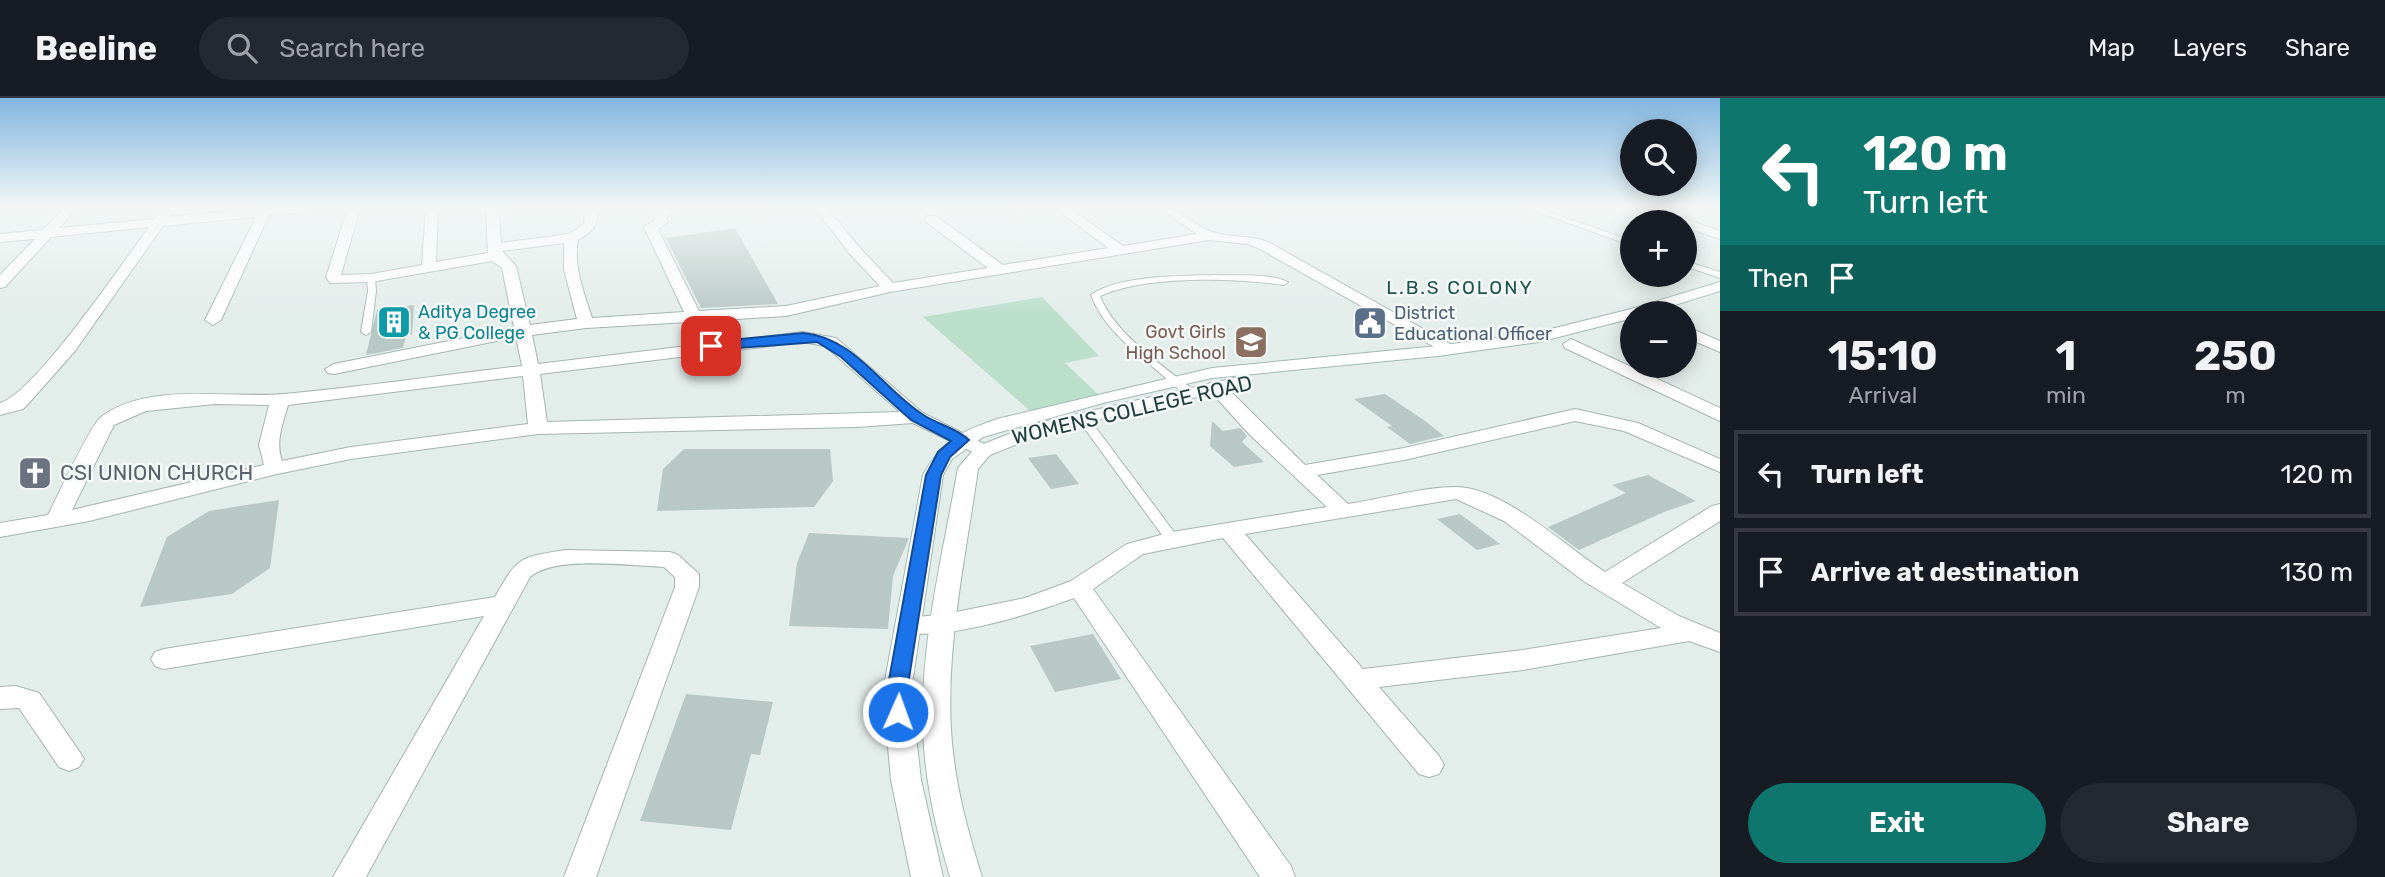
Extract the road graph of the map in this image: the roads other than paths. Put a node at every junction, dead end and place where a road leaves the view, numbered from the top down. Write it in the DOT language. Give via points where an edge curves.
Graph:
graph roads {
  1 [pos="37,244"];
  2 [pos="145,244"];
  3 [pos="249,244"];
  4 [pos="343,244"];
  5 [pos="430,244"];
  6 [pos="497,244"];
  7 [pos="555,244"];
  8 [pos="571,244"];
  9 [pos="659,244"];
  10 [pos="850,244"];
  11 [pos="965,244"];
  12 [pos="1113,244"];
  13 [pos="1156,244"];
  14 [pos="1261,244"];
  15 [pos="1121,250"];
  16 [pos="498,256"];
  17 [pos="1697,267"];
  18 [pos="429,268"];
  19 [pos="1000,270"];
  20 [pos="1720,275"];
  21 [pos="1284,282"];
  22 [pos="0,284"];
  23 [pos="371,284"];
  24 [pos="1720,286"];
  25 [pos="890,288"];
  26 [pos="1720,300"];
  27 [pos="1672,301"];
  28 [pos="1697,308"];
  29 [pos="1620,316"];
  30 [pos="693,318"];
  31 [pos="213,320"];
  32 [pos="586,323"];
  33 [pos="523,331"];
  34 [pos="1620,331"];
  35 [pos="366,332"];
  36 [pos="1697,336"];
  37 [pos="1571,344"];
  38 [pos="711,346"];
  39 [pos="1720,347"];
  40 [pos="1451,349"];
  41 [pos="334,369"];
  42 [pos="531,369"];
  43 [pos="1183,387"];
  44 [pos="1216,387"];
  45 [pos="280,400"];
  46 [pos="0,409"];
  47 [pos="1720,415"];
  48 [pos="916,417"];
  49 [pos="1083,418"];
  50 [pos="538,428"];
  51 [pos="961,440"];
  52 [pos="983,451"];
  53 [pos="1720,467"];
  54 [pos="276,468"];
  55 [pos="1300,472"];
  56 [pos="1342,510"];
  57 [pos="1720,511"];
  58 [pos="56,520"];
  59 [pos="1228,529"];
  60 [pos="0,530"];
  61 [pos="1172,539"];
  62 [pos="1605,583"];
  63 [pos="1079,587"];
  64 [pos="504,604"];
  65 [pos="946,624"];
  66 [pos="909,625"];
  67 [pos="1689,632"];
  68 [pos="1720,643"];
  69 [pos="163,659"];
  70 [pos="1357,680"];
  71 [pos="0,698"];
  72 [pos="69,759"];
  73 [pos="1429,765"];
  74 [pos="349,877"];
  75 [pos="580,877"];
  76 [pos="927,877"];
  77 [pos="966,877"];
  78 [pos="1279,877"];
  1 -- 22 [label="street"];
  2 -- 46 [label="street" via="74,340 22,400"];
  3 -- 31 [label="street"];
  4 -- 23 [label="street" via="333,277"];
  5 -- 18 [label="street"];
  6 -- 16 [label="street"];
  7 -- 16 [label="street"];
  8 -- 32 [label="street" via="569,261"];
  9 -- 30 [label="street"];
  10 -- 25 [label="street"];
  11 -- 19 [label="street"];
  12 -- 15 [label="street"];
  13 -- 15 [label="street"];
  14 -- 40 [label="street"];
  15 -- 19 [label="street"];
  16 -- 18 [label="street"];
  16 -- 33 [label="street" via="509,266"];
  17 -- 20 [label="lane"];
  18 -- 23 [label="street"];
  19 -- 25 [label="street"];
  21 -- 43 [label="lane" via="1249,277 1127,284 1095,295 1096,304 1110,320"];
  23 -- 35 [label="lane"];
  24 -- 27 [label="street, WOMENS COLLEGE ROAD"];
  25 -- 30 [label="street" via="786,311"];
  26 -- 28 [label="street"];
  29 -- 40 [label="street, WOMENS COLLEGE ROAD" via="1539,337"];
  30 -- 32 [label="street"];
  30 -- 38 [label="street"];
  32 -- 33 [label="street"];
  33 -- 41 [label="street"];
  33 -- 42 [label="street"];
  34 -- 37 [label="street, WOMENS COLLEGE ROAD"];
  36 -- 39 [label="street"];
  37 -- 44 [label="street, WOMENS COLLEGE ROAD"];
  37 -- 47 [label="street"];
  38 -- 42 [label="street"];
  38 -- 48 [label="street" via="820,338 845,354"];
  40 -- 43 [label="street, WOMENS COLLEGE ROAD" via="1248,368"];
  42 -- 45 [label="street"];
  42 -- 50 [label="street"];
  43 -- 44 [label="street, WOMENS COLLEGE ROAD"];
  43 -- 49 [label="street, WOMENS COLLEGE ROAD"];
  43 -- 51 [label="street, WOMENS COLLEGE ROAD" via="1004,423"];
  44 -- 55 [label="street"];
  45 -- 54 [label="street" via="268,451"];
  45 -- 58 [label="street" via="213,397 116,414 106,422"];
  48 -- 50 [label="street"];
  48 -- 51 [label="street"];
  49 -- 52 [label="street, WOMENS COLLEGE ROAD" via="1041,428"];
  49 -- 61 [label="lane"];
  50 -- 54 [label="street" via="351,453"];
  51 -- 52 [label="street"];
  51 -- 66 [label="street, WOMENS COLLEGE ROAD" via="944,455 933,475"];
  52 -- 65 [label="street" via="968,468"];
  53 -- 55 [label="street" via="1616,423 1575,415"];
  54 -- 58 [label="street"];
  55 -- 56 [label="street"];
  56 -- 59 [label="street"];
  56 -- 62 [label="street" via="1457,493 1480,498"];
  57 -- 62 [label="street"];
  58 -- 60 [label="street"];
  59 -- 61 [label="street"];
  59 -- 70 [label="street"];
  61 -- 63 [label="street" via="1135,549"];
  62 -- 67 [label="street"];
  63 -- 65 [label="street" via="1029,606"];
  63 -- 78 [label="street"];
  64 -- 69 [label="street"];
  64 -- 74 [label="street"];
  64 -- 75 [label="street" via="521,572 532,563 566,556 670,560 687,574 679,612"];
  65 -- 66 [label="street"];
  65 -- 77 [label="street" via="939,664 937,731 946,809"];
  66 -- 76 [label="street, WOMENS COLLEGE ROAD" via="897,691 899,733"];
  67 -- 68 [label="street"];
  67 -- 70 [label="street" via="1523,660"];
  70 -- 73 [label="street"];
  71 -- 72 [label="street" via="29,700"];
}
